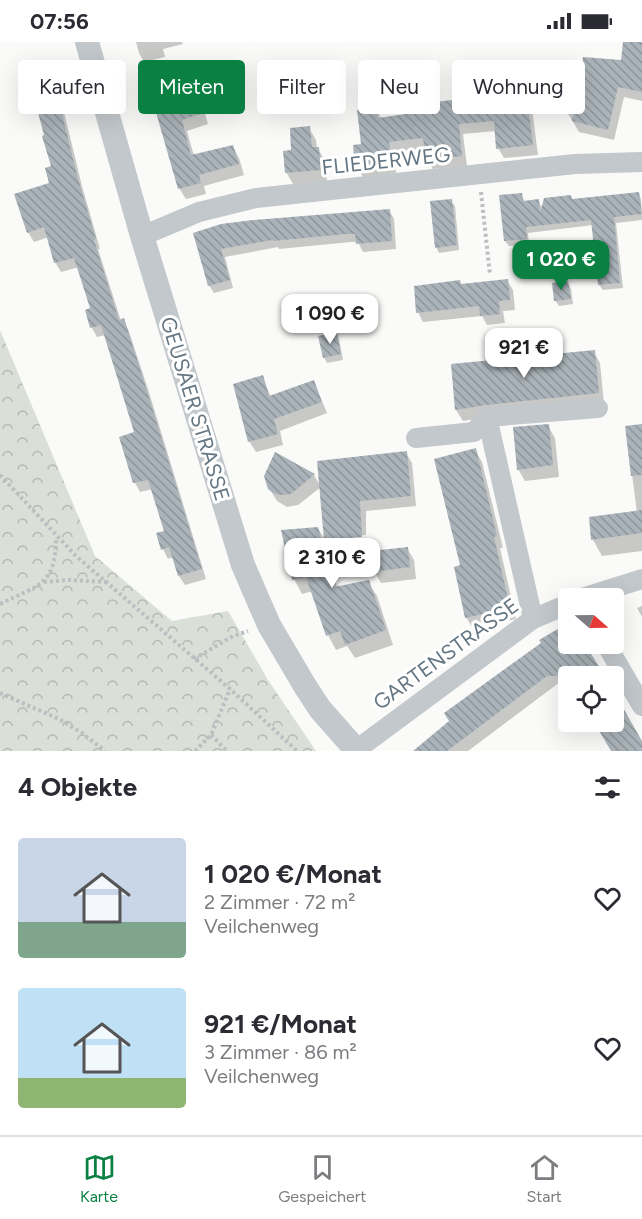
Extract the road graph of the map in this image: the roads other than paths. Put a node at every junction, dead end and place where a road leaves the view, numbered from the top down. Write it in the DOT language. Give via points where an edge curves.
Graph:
graph roads {
  1 [pos="87,42"];
  2 [pos="642,162"];
  3 [pos="142,236"];
  4 [pos="598,408"];
  5 [pos="487,417"];
  6 [pos="416,438"];
  7 [pos="642,579"];
  8 [pos="615,588"];
  9 [pos="558,609"];
  10 [pos="533,619"];
  11 [pos="612,654"];
  12 [pos="642,706"];
  13 [pos="356,750"];
  1 -- 3 [label="street, GEUSAER STRASSE"];
  2 -- 3 [label="street, FLIEDERWEG" via="575,164 256,198 199,212"];
  3 -- 13 [label="street, GEUSAER STRASSE" via="243,565 269,624 320,709"];
  4 -- 5 [label="street"];
  5 -- 6 [label="street" via="474,432"];
  5 -- 10 [label="street"];
  7 -- 8 [label="street, GARTENSTRASSE"];
  9 -- 10 [label="street, GARTENSTRASSE"];
  10 -- 13 [label="street, GARTENSTRASSE"];
  11 -- 12 [label="street"];
}
